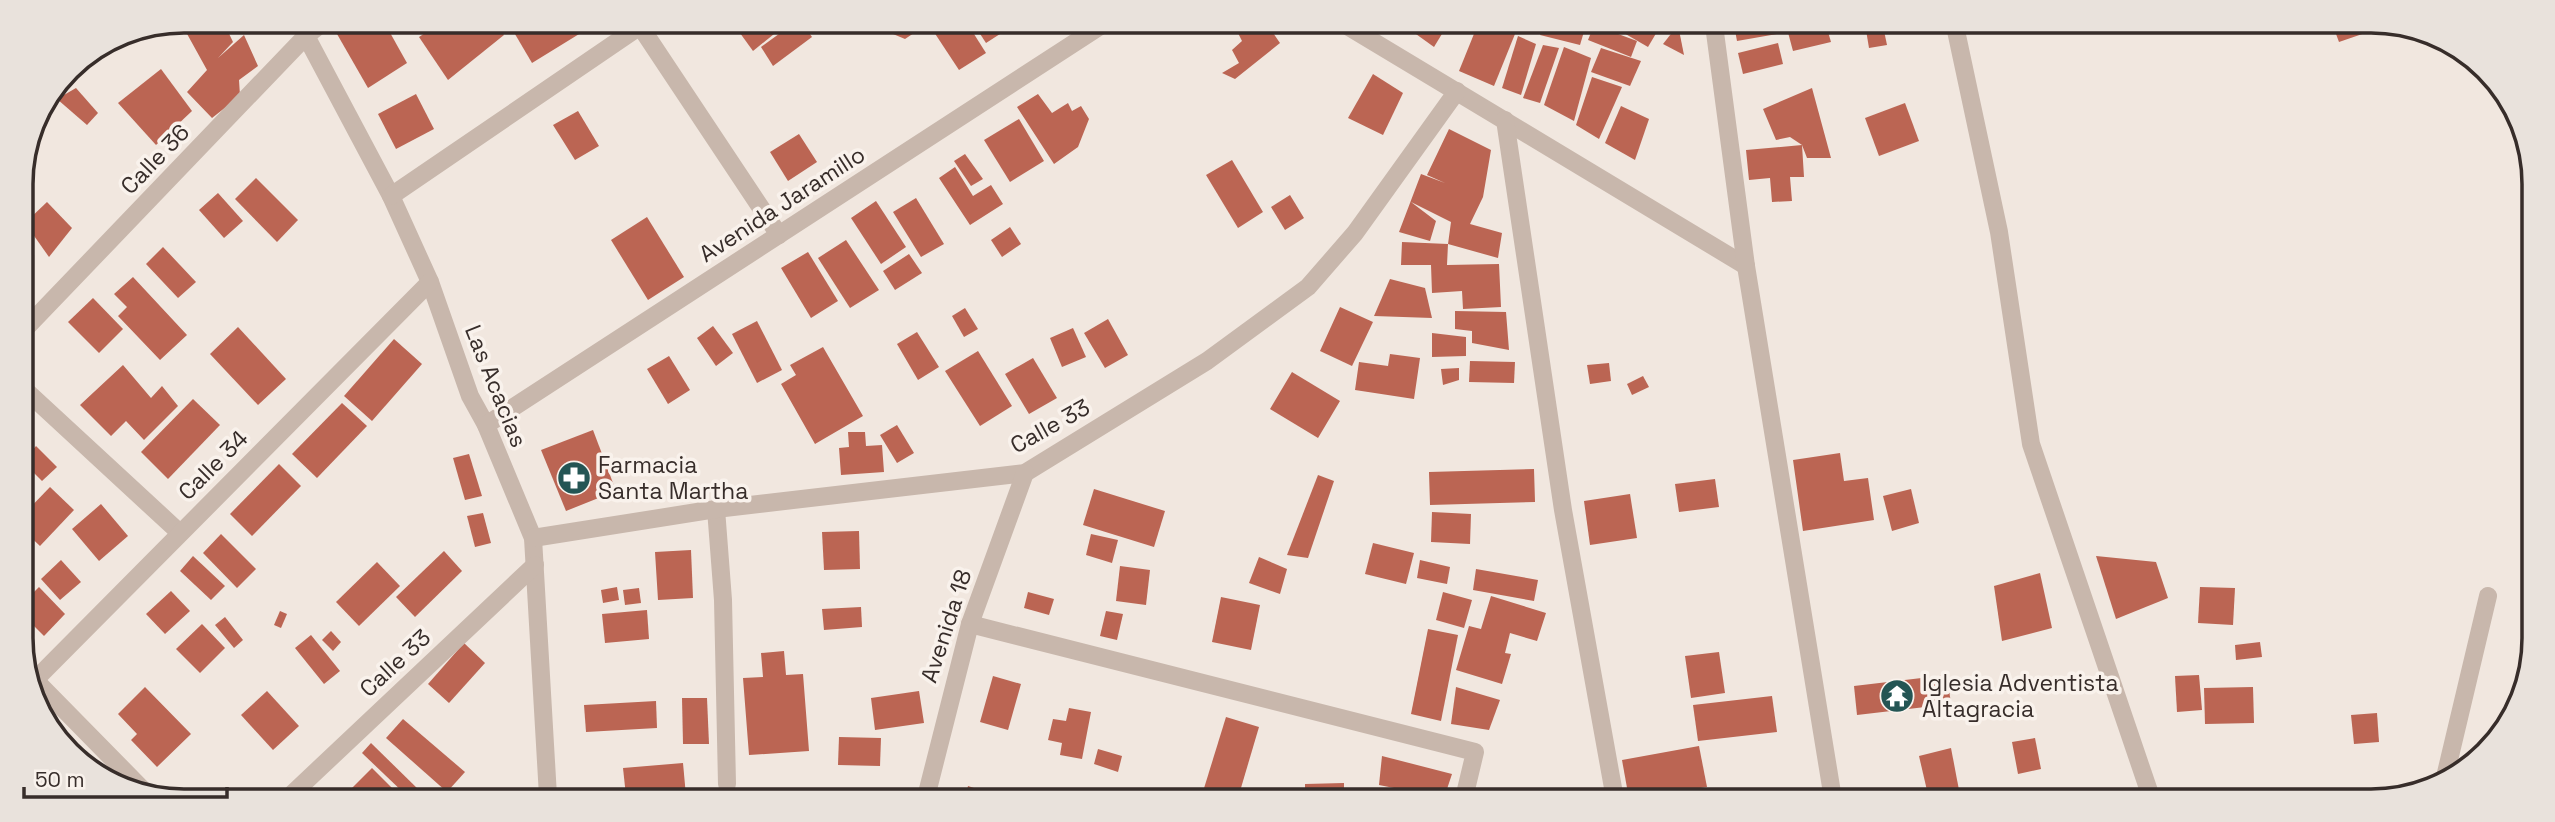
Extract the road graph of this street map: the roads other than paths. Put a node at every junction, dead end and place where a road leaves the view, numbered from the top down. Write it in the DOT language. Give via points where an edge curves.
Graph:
graph roads {
  1 [pos="298,33"];
  2 [pos="304,33"];
  3 [pos="630,33"];
  4 [pos="649,33"];
  5 [pos="1090,33"];
  6 [pos="1359,33"];
  7 [pos="1715,33"];
  8 [pos="1956,33"];
  9 [pos="1457,91"];
  10 [pos="1505,120"];
  11 [pos="391,196"];
  12 [pos="779,235"];
  13 [pos="1746,266"];
  14 [pos="430,282"];
  15 [pos="34,319"];
  16 [pos="34,398"];
  17 [pos="486,425"];
  18 [pos="1025,473"];
  19 [pos="716,509"];
  20 [pos="180,533"];
  21 [pos="533,538"];
  22 [pos="535,565"];
  23 [pos="2488,596"];
  24 [pos="970,624"];
  25 [pos="38,676"];
  26 [pos="44,693"];
  27 [pos="2447,768"];
  28 [pos="131,779"];
  29 [pos="727,784"];
  30 [pos="1466,788"];
  31 [pos="1613,788"];
  32 [pos="1831,788"];
  33 [pos="2144,788"];
  34 [pos="297,789"];
  35 [pos="548,789"];
  36 [pos="928,789"];
  1 -- 15 [label="street, Calle 36"];
  2 -- 11 [label="street, Las Acacias"];
  3 -- 11 [label="street"];
  4 -- 12 [label="street"];
  5 -- 12 [label="street, Avenida Jaramillo"];
  6 -- 9 [label="street"];
  7 -- 13 [label="street"];
  8 -- 33 [label="street" via="1999,232 2031,444"];
  9 -- 10 [label="street"];
  9 -- 18 [label="street, Calle 33" via="1355,233 1308,287 1207,360"];
  10 -- 13 [label="street"];
  10 -- 31 [label="street" via="1563,510"];
  11 -- 14 [label="street, Las Acacias"];
  12 -- 17 [label="street, Avenida Jaramillo"];
  13 -- 32 [label="street"];
  14 -- 17 [label="street, Las Acacias" via="470,396"];
  14 -- 20 [label="street, Calle 34"];
  16 -- 20 [label="street"];
  17 -- 21 [label="street, Las Acacias"];
  18 -- 19 [label="street, Calle 33"];
  18 -- 24 [label="street, Avenida 18"];
  19 -- 21 [label="street, Calle 33"];
  19 -- 29 [label="street"];
  20 -- 25 [label="street, Calle 34"];
  21 -- 22 [label="street, Las Acacias"];
  22 -- 34 [label="street, Calle 33"];
  22 -- 35 [label="street, Las Acacias"];
  23 -- 27 [label="street"];
  24 -- 30 [label="street" via="1475,752"];
  24 -- 36 [label="street, Avenida 18"];
  26 -- 28 [label="street"];
}
